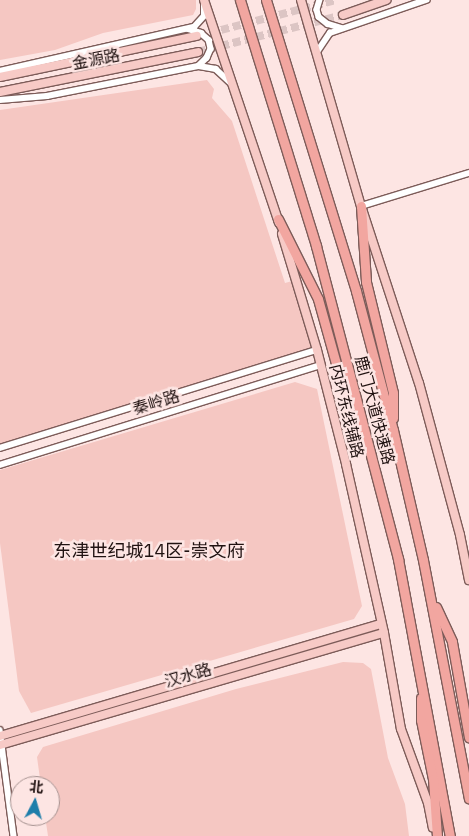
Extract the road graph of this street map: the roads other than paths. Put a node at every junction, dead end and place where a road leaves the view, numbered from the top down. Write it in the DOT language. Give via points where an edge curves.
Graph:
graph roads {
  1 [pos="240,0"];
  2 [pos="266,0"];
  3 [pos="301,0"];
  4 [pos="320,0"];
  5 [pos="386,0"];
  6 [pos="426,0"];
  7 [pos="205,1"];
  8 [pos="343,15"];
  9 [pos="343,28"];
  10 [pos="186,29"];
  11 [pos="198,36"];
  12 [pos="198,52"];
  13 [pos="317,52"];
  14 [pos="199,66"];
  15 [pos="0,71"];
  16 [pos="0,76"];
  17 [pos="231,83"];
  18 [pos="0,92"];
  19 [pos="0,100"];
  20 [pos="469,173"];
  21 [pos="361,206"];
  22 [pos="278,219"];
  23 [pos="317,350"];
  24 [pos="321,365"];
  25 [pos="393,430"];
  26 [pos="0,448"];
  27 [pos="374,462"];
  28 [pos="0,465"];
  29 [pos="469,580"];
  30 [pos="429,591"];
  31 [pos="381,624"];
  32 [pos="384,634"];
  33 [pos="420,670"];
  34 [pos="0,734"];
  35 [pos="469,737"];
  36 [pos="1,745"];
  37 [pos="469,799"];
  38 [pos="14,836"];
  39 [pos="436,836"];
  40 [pos="450,836"];
  1 -- 27 [label="highway, 鹿门大道快速路" via="316,246"];
  2 -- 25 [label="highway, 鹿门大道快速路" via="356,291"];
  3 -- 13 [label="main road"];
  4 -- 9 [label="street" via="319,17 328,24"];
  5 -- 8 [label="main road"];
  6 -- 9 [label="street"];
  7 -- 10 [label="street" via="204,16 194,27"];
  7 -- 17 [label="main road, 内环东线辅路"];
  9 -- 13 [label="street" via="330,33"];
  10 -- 14 [label="street" via="202,33 209,40 208,58"];
  10 -- 15 [label="street"];
  11 -- 16 [label="main road, 金源路"];
  12 -- 18 [label="main road, 金源路"];
  13 -- 21 [label="main road"];
  14 -- 17 [label="street" via="216,69"];
  14 -- 19 [label="street" via="47,96"];
  17 -- 22 [label="main road, 内环东线辅路"];
  20 -- 21 [label="street"];
  21 -- 25 [label="highway" via="366,282 393,393"];
  21 -- 29 [label="main road" via="419,383"];
  22 -- 23 [label="main road, 内环东线辅路"];
  22 -- 27 [label="highway" via="318,299 351,417"];
  23 -- 24 [label="main road, 内环东线辅路"];
  23 -- 26 [label="street, 秦岭路"];
  24 -- 28 [label="street, 秦岭路"];
  24 -- 31 [label="main road, 内环东线辅路"];
  25 -- 30 [label="highway, 鹿门大道快速路"];
  27 -- 33 [label="highway, 鹿门大道快速路"];
  30 -- 35 [label="highway" via="452,642"];
  30 -- 37 [label="highway, 鹿门大道快速路"];
  31 -- 32 [label="main road, 内环东线辅路"];
  31 -- 34 [label="main road, 汉水路"];
  32 -- 36 [label="main road, 汉水路"];
  32 -- 39 [label="main road, 内环东线辅路" via="401,729 428,803"];
  33 -- 39 [label="highway" via="421,720 433,779"];
  33 -- 40 [label="highway, 鹿门大道快速路"];
  34 -- 36 [label="street"];
  36 -- 38 [label="street"];
}
